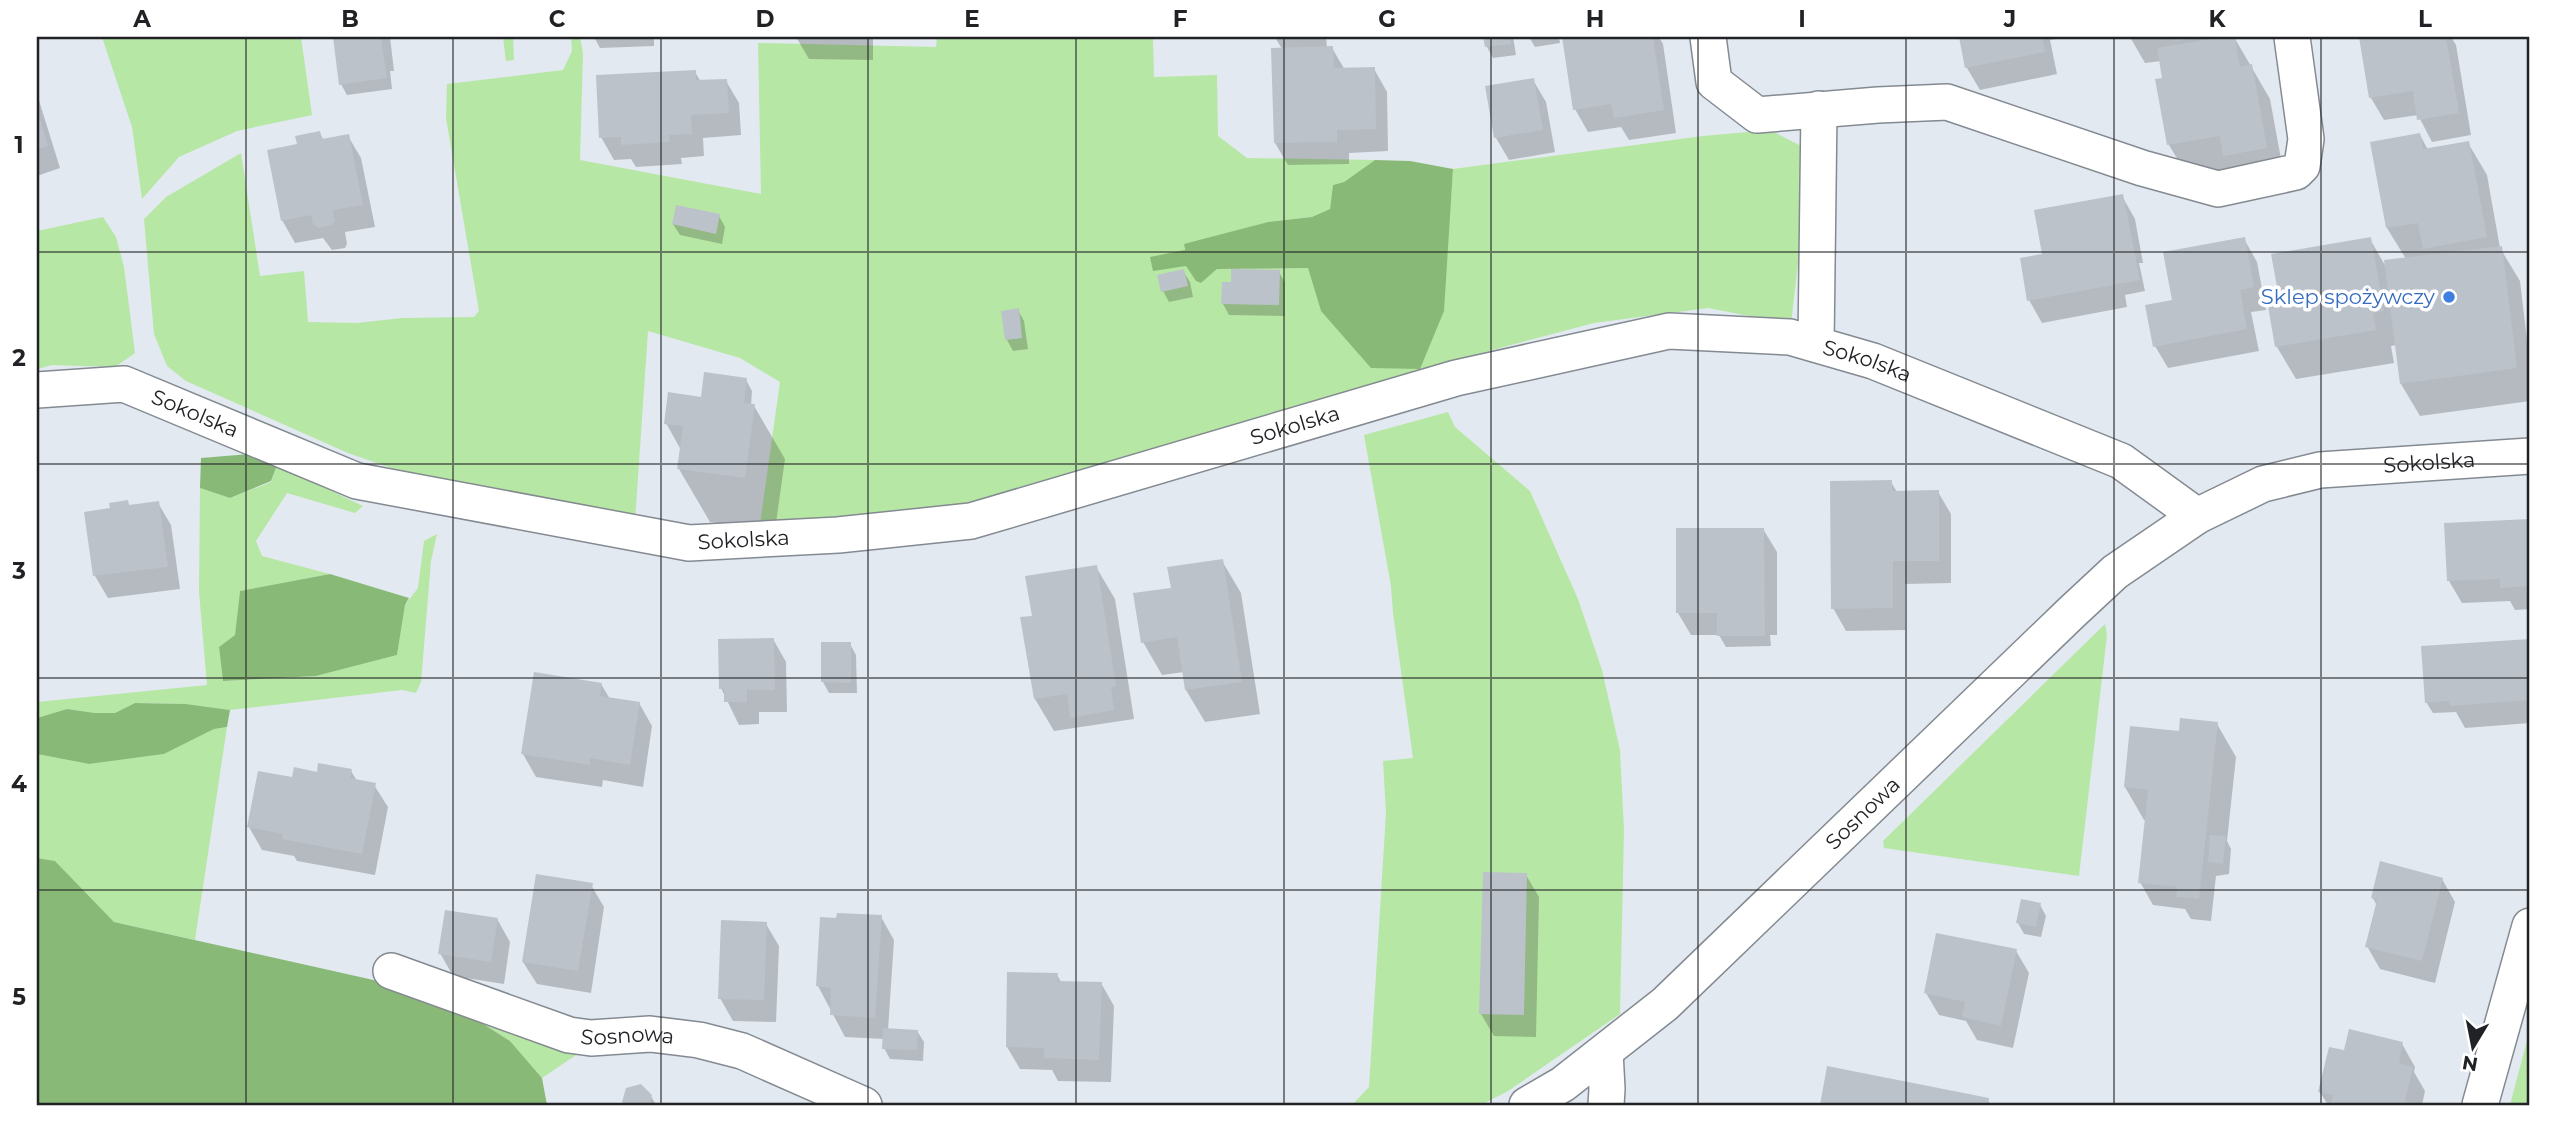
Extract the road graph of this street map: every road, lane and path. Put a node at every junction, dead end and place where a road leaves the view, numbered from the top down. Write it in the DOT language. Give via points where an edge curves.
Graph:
graph roads {
  1 [pos="1708,37"];
  2 [pos="2292,37"];
  3 [pos="1819,109"];
  4 [pos="1816,344"];
  5 [pos="37,390"];
  6 [pos="2530,456"];
  7 [pos="2197,516"];
  8 [pos="2530,926"];
  9 [pos="391,971"];
  10 [pos="1605,1052"];
  11 [pos="864,1105"];
  12 [pos="1527,1105"];
  13 [pos="1606,1105"];
  14 [pos="2480,1105"];
  1 -- 3 [label="street" via="1714,82 1757,115"];
  2 -- 3 [label="street" via="2306,139 2302,166 2296,172 2218,188 2143,169 1947,102"];
  3 -- 4 [label="street"];
  4 -- 5 [label="street, Sokolska" via="1790,337 1669,331 1457,378 971,521 838,535 689,542 357,481 124,384"];
  4 -- 7 [label="street, Sokolska" via="1873,361 2121,461"];
  6 -- 7 [label="street, Sokolska" via="2320,470 2263,484"];
  7 -- 10 [label="street, Sosnowa" via="2097,588 1665,1004"];
  8 -- 14 [label="street"];
  9 -- 11 [label="street, Sosnowa" via="569,1035 650,1034 743,1051"];
  10 -- 12 [label="street, Sosnowa"];
  10 -- 13 [label="street"];
}
